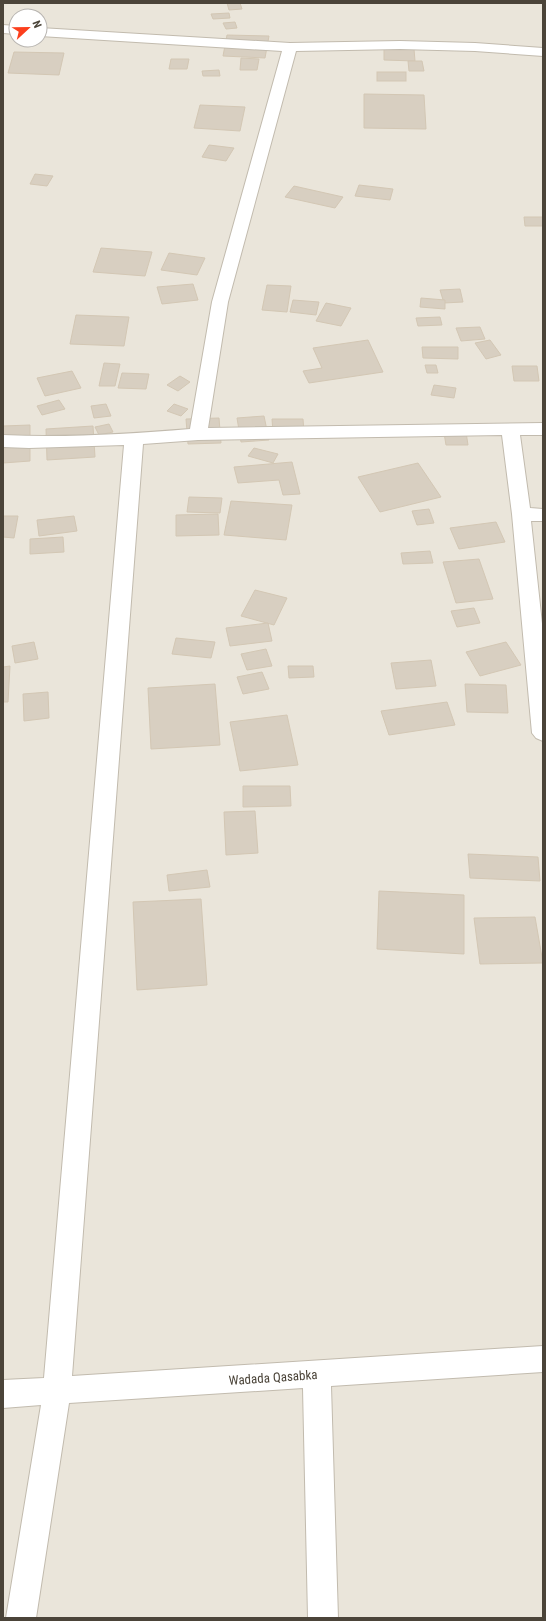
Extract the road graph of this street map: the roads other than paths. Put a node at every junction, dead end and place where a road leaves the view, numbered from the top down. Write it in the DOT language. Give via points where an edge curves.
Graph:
graph roads {
  1 [pos="48,32"];
  2 [pos="290,47"];
  3 [pos="543,52"];
  4 [pos="543,429"];
  5 [pos="510,430"];
  6 [pos="198,434"];
  7 [pos="134,439"];
  8 [pos="3,441"];
  9 [pos="521,514"];
  10 [pos="543,515"];
  11 [pos="543,734"];
  12 [pos="543,1359"];
  13 [pos="317,1374"];
  14 [pos="57,1391"];
  15 [pos="3,1394"];
  16 [pos="21,1618"];
  17 [pos="323,1618"];
  1 -- 2 [label="street"];
  2 -- 3 [label="street" via="400,45"];
  2 -- 6 [label="street" via="220,302"];
  4 -- 5 [label="street"];
  5 -- 6 [label="street"];
  5 -- 9 [label="street"];
  6 -- 7 [label="street"];
  7 -- 8 [label="street"];
  7 -- 14 [label="street"];
  9 -- 10 [label="street"];
  9 -- 11 [label="street"];
  12 -- 13 [label="street, Wadada Qasabka"];
  13 -- 14 [label="street, Wadada Qasabka"];
  13 -- 17 [label="street"];
  14 -- 15 [label="street, Wadada Qasabka"];
  14 -- 16 [label="street"];
}
